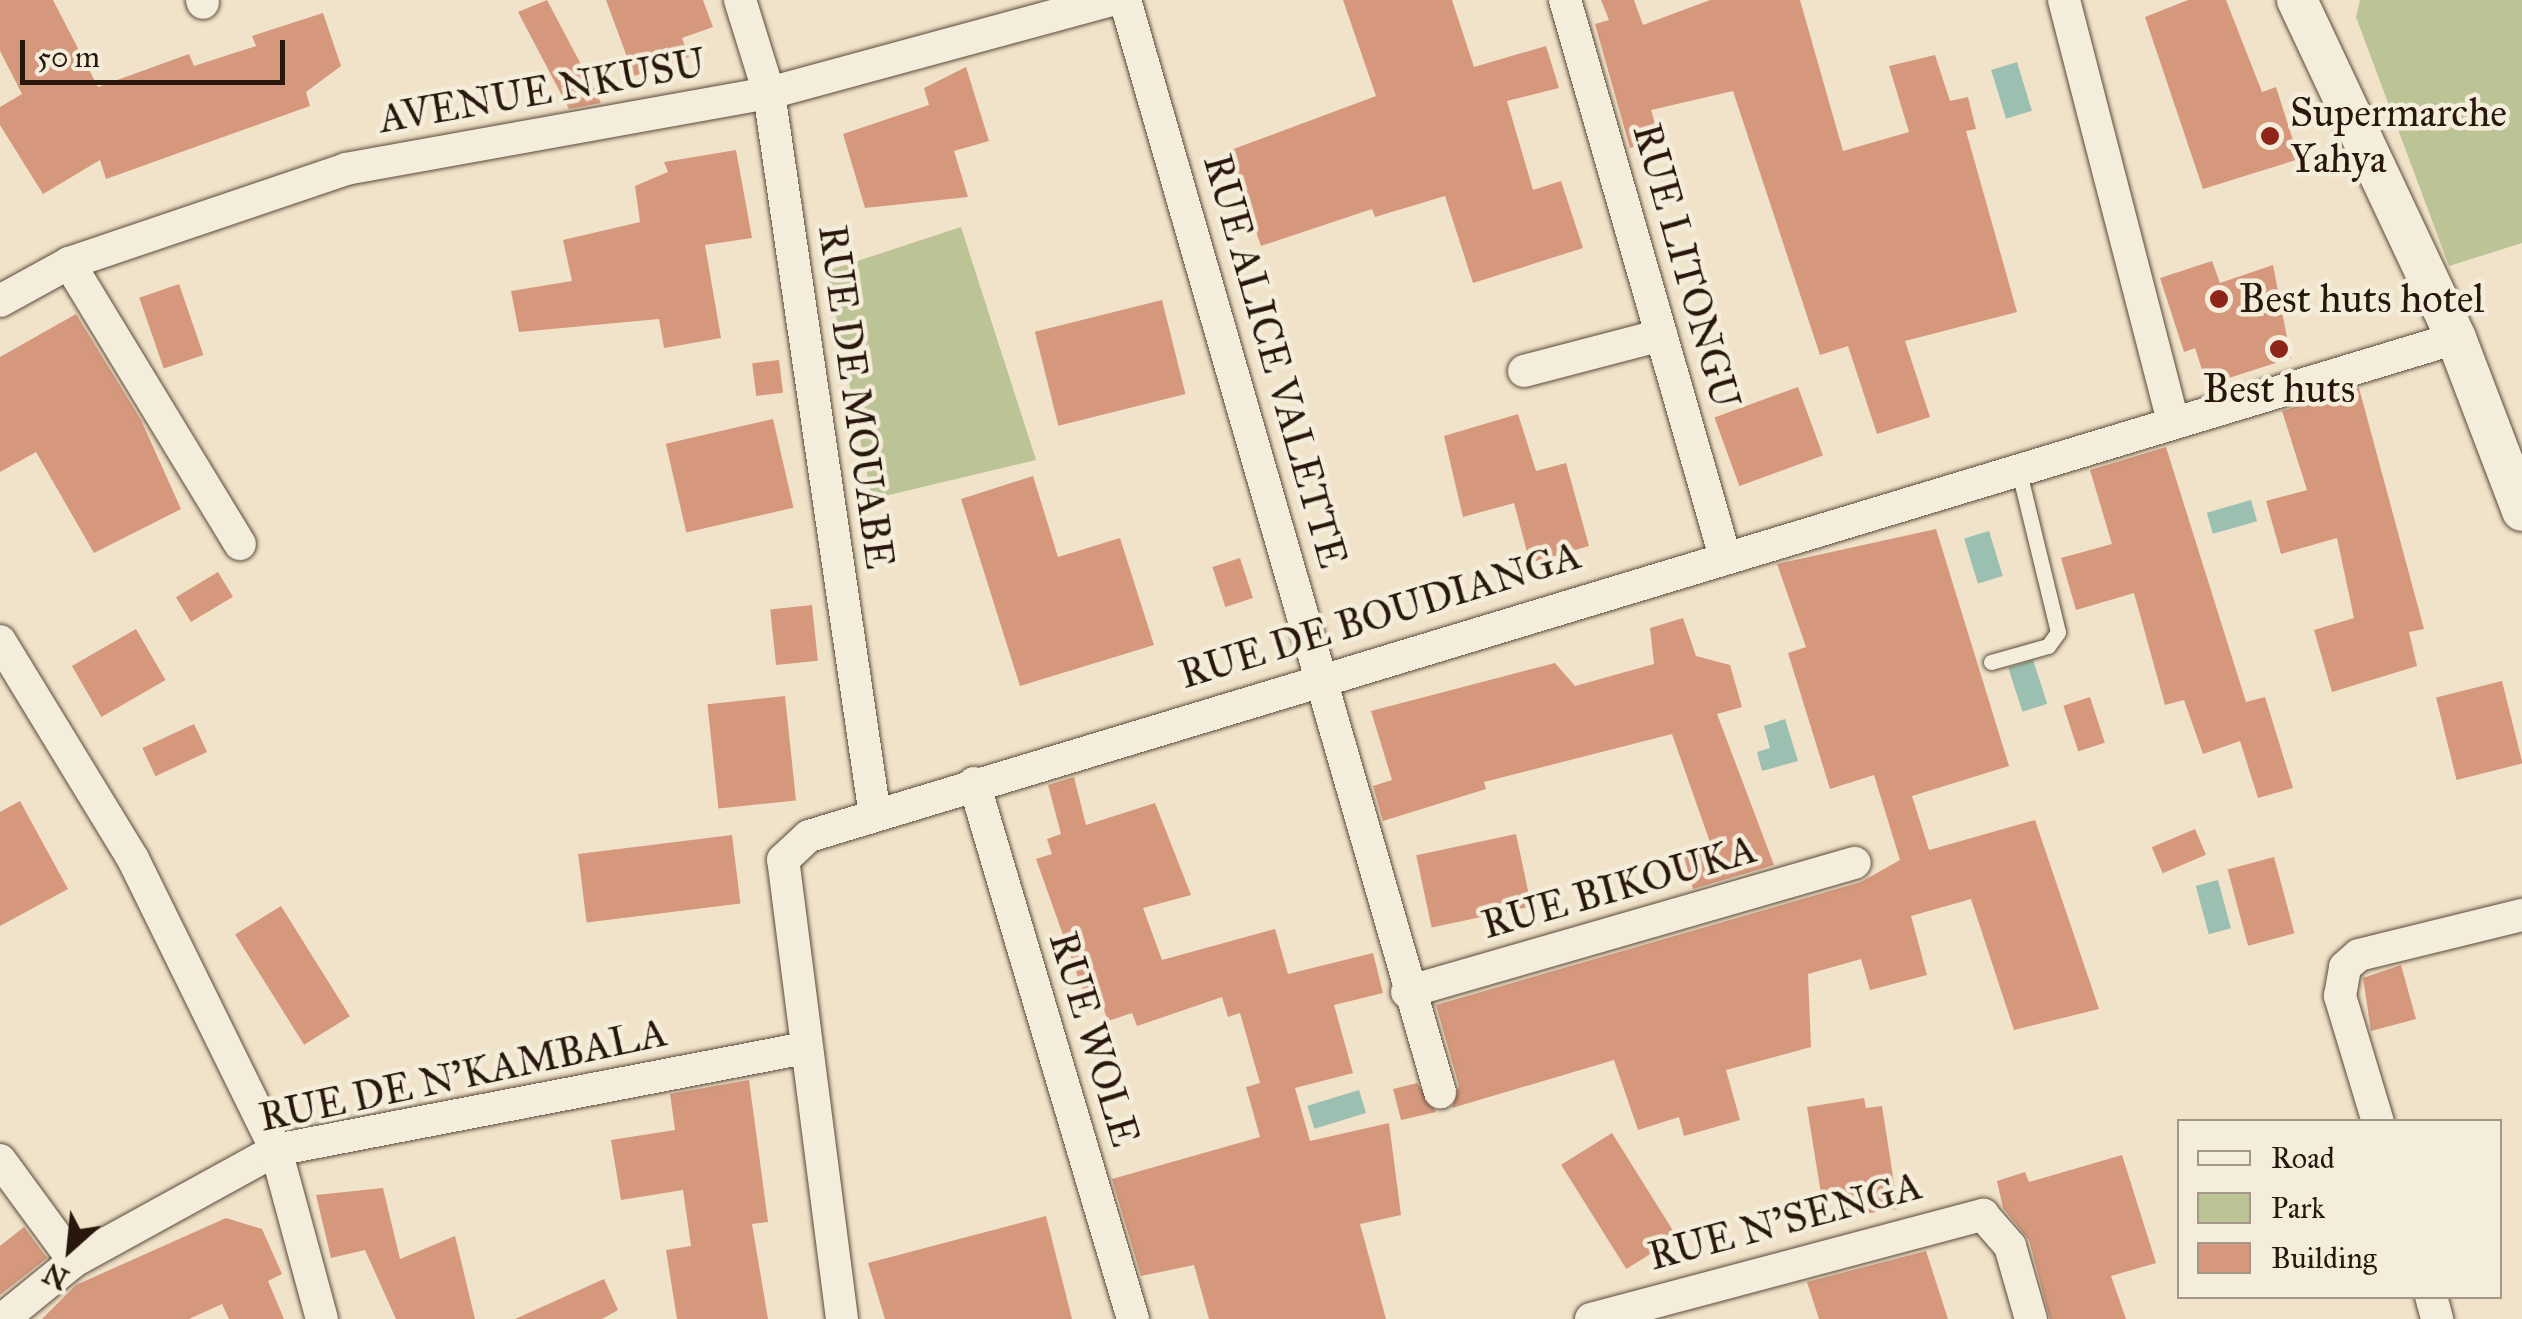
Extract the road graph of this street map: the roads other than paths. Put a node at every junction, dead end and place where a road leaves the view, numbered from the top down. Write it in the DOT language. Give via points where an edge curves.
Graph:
graph roads {
  1 [pos="740,0"];
  2 [pos="1112,0"];
  3 [pos="1126,0"];
  4 [pos="1565,0"];
  5 [pos="2064,0"];
  6 [pos="2298,0"];
  7 [pos="768,93"];
  8 [pos="69,264"];
  9 [pos="0,301"];
  10 [pos="1662,334"];
  11 [pos="2456,338"];
  12 [pos="1524,371"];
  13 [pos="2173,420"];
  14 [pos="2018,468"];
  15 [pos="2522,511"];
  16 [pos="240,544"];
  17 [pos="1725,556"];
  18 [pos="0,641"];
  19 [pos="1991,662"];
  20 [pos="1324,676"];
  21 [pos="974,783"];
  22 [pos="874,809"];
  23 [pos="1855,863"];
  24 [pos="2522,915"];
  25 [pos="1407,992"];
  26 [pos="805,1048"];
  27 [pos="1440,1092"];
  28 [pos="2377,1119"];
  29 [pos="276,1150"];
  30 [pos="0,1160"];
  31 [pos="74,1260"];
  32 [pos="2,1319"];
  33 [pos="322,1319"];
  34 [pos="842,1319"];
  35 [pos="1134,1319"];
  36 [pos="1592,1319"];
  37 [pos="2031,1319"];
  1 -- 7 [label="street, RUE DE MOUABE"];
  2 -- 7 [label="street, AVENUE NKUSU"];
  3 -- 20 [label="street, RUE ALICE VALETTE"];
  4 -- 10 [label="street, RUE LITONGU"];
  5 -- 13 [label="street"];
  6 -- 11 [label="street"];
  7 -- 8 [label="street, AVENUE NKUSU" via="346,169"];
  7 -- 22 [label="street, RUE DE MOUABE"];
  8 -- 9 [label="street, AVENUE NKUSU"];
  8 -- 16 [label="street"];
  10 -- 12 [label="street"];
  10 -- 17 [label="street, RUE LITONGU"];
  11 -- 13 [label="street, RUE DE BOUDIANGA"];
  11 -- 15 [label="street"];
  13 -- 14 [label="street, RUE DE BOUDIANGA"];
  14 -- 17 [label="street, RUE DE BOUDIANGA"];
  14 -- 19 [label="lane" via="2058,632 2048,646"];
  17 -- 20 [label="street, RUE DE BOUDIANGA"];
  18 -- 29 [label="street" via="132,859"];
  20 -- 21 [label="street, RUE DE BOUDIANGA"];
  20 -- 25 [label="street, RUE ALICE VALETTE"];
  21 -- 22 [label="street, RUE DE BOUDIANGA"];
  21 -- 35 [label="street, RUE WOLE"];
  22 -- 26 [label="street, RUE DE BOUDIANGA" via="809,836 783,860"];
  23 -- 25 [label="street, RUE BIKOUKA"];
  24 -- 28 [label="street" via="2359,955 2338,980"];
  25 -- 27 [label="street, RUE ALICE VALETTE"];
  26 -- 29 [label="street, RUE DE N'KAMBALA"];
  26 -- 34 [label="street, RUE DE BOUDIANGA"];
  29 -- 31 [label="street, RUE DE N'KAMBALA"];
  29 -- 33 [label="street"];
  30 -- 31 [label="street"];
  31 -- 32 [label="street, RUE DE N'KAMBALA"];
  36 -- 37 [label="street, RUE N'SENGA" via="1962,1216 2000,1226"];
}
